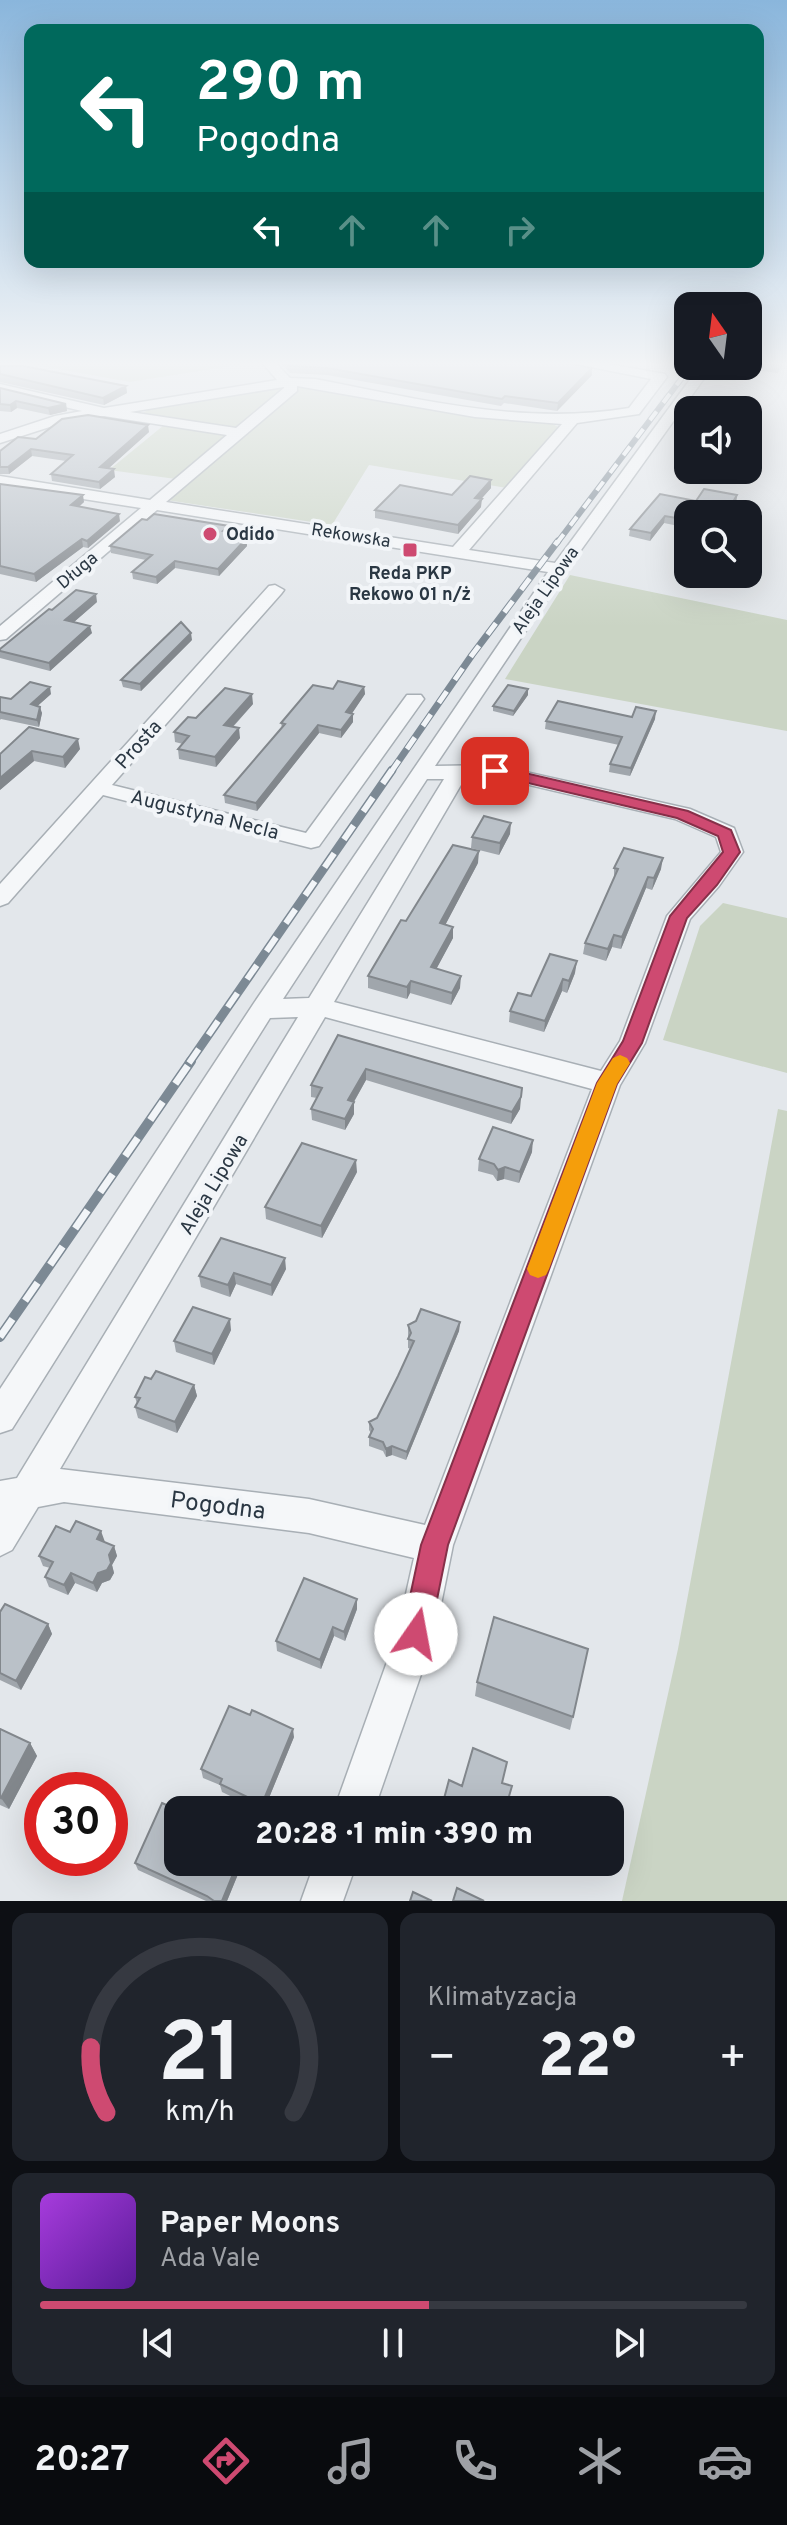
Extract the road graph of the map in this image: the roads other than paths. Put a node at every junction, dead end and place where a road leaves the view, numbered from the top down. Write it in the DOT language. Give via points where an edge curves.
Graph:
graph roads {
  1 [pos="219,450"];
  2 [pos="547,450"];
  3 [pos="646,450"];
  4 [pos="0,481"];
  5 [pos="154,505"];
  6 [pos="458,552"];
  7 [pos="559,569"];
  8 [pos="275,590"];
  9 [pos="0,635"];
  10 [pos="414,699"];
  11 [pos="458,772"];
  12 [pos="420,773"];
  13 [pos="99,788"];
  14 [pos="392,820"];
  15 [pos="424,828"];
  16 [pos="0,898"];
  17 [pos="319,1007"];
  18 [pos="263,1009"];
  19 [pos="607,1083"];
  20 [pos="0,1418"];
  21 [pos="15,1495"];
  22 [pos="0,1538"];
  23 [pos="435,1545"];
  24 [pos="359,1796"];
  25 [pos="331,1876"];
  26 [pos="322,1901"];
  1 -- 5 [label="street, Długa"];
  2 -- 6 [label="street"];
  3 -- 7 [label="street, Aleja Lipowa"];
  4 -- 5 [label="street, Rekowska"];
  5 -- 6 [label="street, Rekowska"];
  5 -- 9 [label="street, Długa"];
  6 -- 7 [label="street, Rekowska"];
  7 -- 12 [label="street, Aleja Lipowa"];
  8 -- 13 [label="street, Prosta"];
  10 -- 13 [label="street, Augustyna Necla" via="311,841"];
  11 -- 12 [label="street"];
  11 -- 15 [label="street, Aleja Lipowa"];
  11 -- 19 [label="street" via="495,771 682,814 726,833 732,852 679,916 632,1043"];
  12 -- 14 [label="street, Aleja Lipowa"];
  13 -- 16 [label="street, Prosta"];
  14 -- 15 [label="street"];
  14 -- 18 [label="street, Aleja Lipowa"];
  15 -- 17 [label="street, Aleja Lipowa"];
  17 -- 18 [label="street"];
  17 -- 19 [label="street"];
  17 -- 21 [label="street, Aleja Lipowa"];
  18 -- 20 [label="street, Aleja Lipowa"];
  19 -- 23 [label="street"];
  21 -- 22 [label="street, Aleja Lipowa"];
  21 -- 23 [label="street, Pogodna" via="64,1485 279,1512"];
  23 -- 24 [label="street" via="416,1634"];
  25 -- 26 [label="street"];
}
